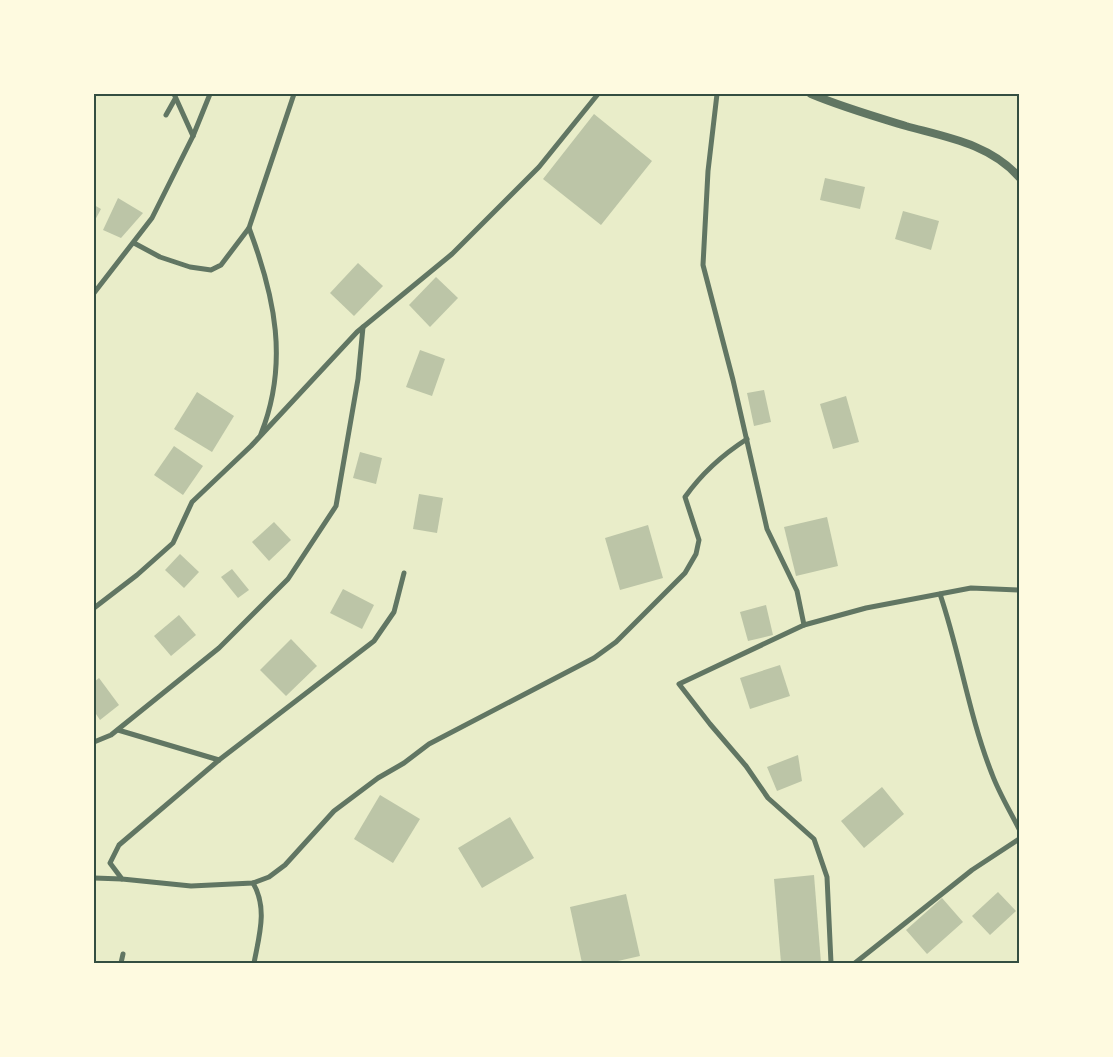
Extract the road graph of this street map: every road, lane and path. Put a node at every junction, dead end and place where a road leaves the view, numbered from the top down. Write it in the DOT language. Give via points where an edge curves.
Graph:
graph roads {
  1 [pos="210,94"];
  2 [pos="294,94"];
  3 [pos="598,94"];
  4 [pos="717,94"];
  5 [pos="811,94"];
  6 [pos="174,96"];
  7 [pos="166,115"];
  8 [pos="193,136"];
  9 [pos="1019,177"];
  10 [pos="249,228"];
  11 [pos="134,244"];
  12 [pos="94,293"];
  13 [pos="363,327"];
  14 [pos="260,437"];
  15 [pos="747,439"];
  16 [pos="404,573"];
  17 [pos="1019,590"];
  18 [pos="940,594"];
  19 [pos="94,608"];
  20 [pos="804,625"];
  21 [pos="118,730"];
  22 [pos="94,742"];
  23 [pos="219,760"];
  24 [pos="1019,829"];
  25 [pos="1019,839"];
  26 [pos="94,878"];
  27 [pos="122,879"];
  28 [pos="253,883"];
  29 [pos="123,954"];
  30 [pos="121,963"];
  31 [pos="254,963"];
  32 [pos="831,963"];
  33 [pos="855,963"];
  1 -- 8 [label="street"];
  2 -- 10 [label="street"];
  3 -- 13 [label="street" via="539,167 452,254"];
  4 -- 15 [label="street" via="708,171 703,265"];
  5 -- 9 [label="street" via="844,108 978,147 1001,160"];
  6 -- 7 [label="street"];
  6 -- 8 [label="street"];
  8 -- 11 [label="street" via="152,218"];
  10 -- 11 [label="street" via="221,265 211,270 190,267"];
  10 -- 14 [label="street" via="263,267 278,338 269,414"];
  11 -- 12 [label="street"];
  13 -- 14 [label="street"];
  13 -- 21 [label="street" via="358,378 336,506 288,579 219,648"];
  14 -- 19 [label="street" via="192,502 173,543"];
  15 -- 20 [label="street" via="767,529 797,592"];
  15 -- 28 [label="street" via="718,459 685,497 698,540 696,554 685,573 616,642 594,658 429,744 404,764 348,799 285,865 269,877"];
  16 -- 23 [label="street" via="394,612 374,641"];
  17 -- 18 [label="street" via="971,588"];
  18 -- 20 [label="street" via="866,608"];
  18 -- 24 [label="street" via="956,640 977,730 992,775"];
  20 -- 32 [label="street" via="679,684 768,798 814,839 827,877"];
  21 -- 22 [label="street"];
  21 -- 23 [label="street"];
  23 -- 27 [label="street" via="119,845 110,863"];
  25 -- 33 [label="street" via="972,870"];
  26 -- 27 [label="street"];
  27 -- 28 [label="street" via="191,886"];
  28 -- 31 [label="street" via="260,895 262,922"];
  29 -- 30 [label="street"];
}
